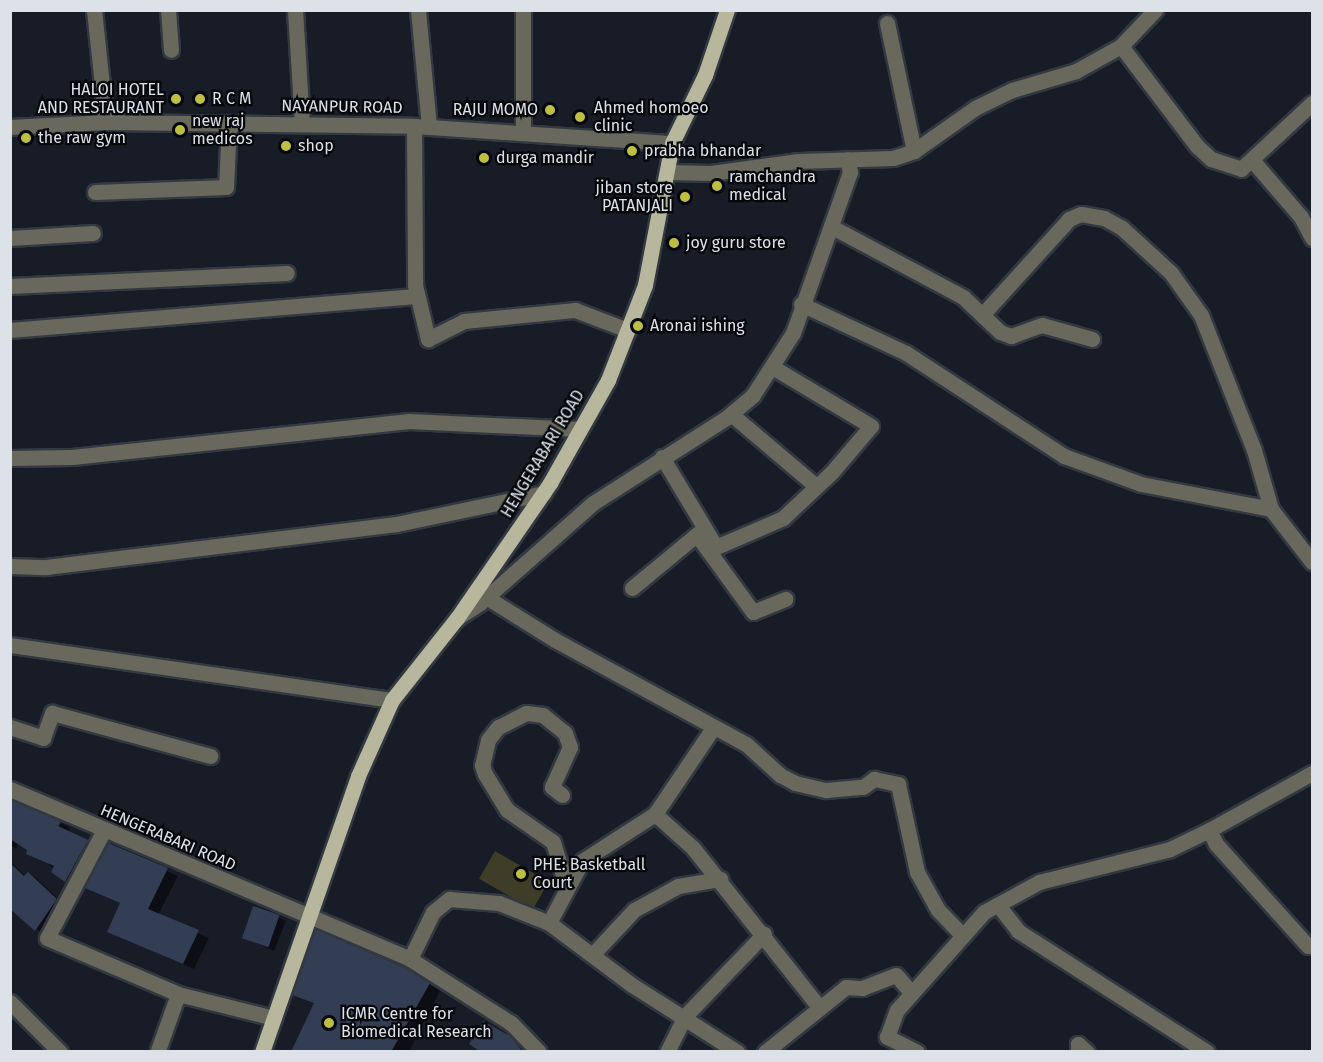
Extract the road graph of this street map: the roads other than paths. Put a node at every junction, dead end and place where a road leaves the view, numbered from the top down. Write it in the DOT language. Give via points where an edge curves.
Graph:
graph roads {
  1 [pos="94,10"];
  2 [pos="168,10"];
  3 [pos="295,10"];
  4 [pos="418,10"];
  5 [pos="523,10"];
  6 [pos="728,10"];
  7 [pos="1155,10"];
  8 [pos="887,23"];
  9 [pos="1121,46"];
  10 [pos="171,50"];
  11 [pos="1312,103"];
  12 [pos="106,122"];
  13 [pos="229,123"];
  14 [pos="302,124"];
  15 [pos="421,126"];
  16 [pos="10,127"];
  17 [pos="523,131"];
  18 [pos="672,143"];
  19 [pos="914,151"];
  20 [pos="847,159"];
  21 [pos="1252,160"];
  22 [pos="669,172"];
  23 [pos="95,192"];
  24 [pos="1307,213"];
  25 [pos="832,227"];
  26 [pos="93,233"];
  27 [pos="10,238"];
  28 [pos="1312,238"];
  29 [pos="287,273"];
  30 [pos="10,286"];
  31 [pos="416,296"];
  32 [pos="801,304"];
  33 [pos="982,315"];
  34 [pos="10,330"];
  35 [pos="628,330"];
  36 [pos="1092,339"];
  37 [pos="774,368"];
  38 [pos="731,414"];
  39 [pos="580,429"];
  40 [pos="662,457"];
  41 [pos="10,458"];
  42 [pos="816,486"];
  43 [pos="544,493"];
  44 [pos="1271,508"];
  45 [pos="701,532"];
  46 [pos="1312,562"];
  47 [pos="10,566"];
  48 [pos="632,588"];
  49 [pos="486,597"];
  50 [pos="785,598"];
  51 [pos="457,618"];
  52 [pos="10,645"];
  53 [pos="392,700"];
  54 [pos="10,727"];
  55 [pos="713,728"];
  56 [pos="210,756"];
  57 [pos="1312,773"];
  58 [pos="10,789"];
  59 [pos="562,795"];
  60 [pos="655,814"];
  61 [pos="104,830"];
  62 [pos="1209,830"];
  63 [pos="720,879"];
  64 [pos="566,885"];
  65 [pos="998,904"];
  66 [pos="310,919"];
  67 [pos="549,923"];
  68 [pos="764,934"];
  69 [pos="961,934"];
  70 [pos="1312,946"];
  71 [pos="593,954"];
  72 [pos="410,959"];
  73 [pos="911,992"];
  74 [pos="178,994"];
  75 [pos="10,1002"];
  76 [pos="820,1008"];
  77 [pos="685,1016"];
  78 [pos="274,1018"];
  79 [pos="158,1050"];
  80 [pos="60,1052"];
  81 [pos="262,1052"];
  82 [pos="539,1052"];
  83 [pos="667,1052"];
  84 [pos="736,1052"];
  85 [pos="765,1052"];
  86 [pos="917,1052"];
  87 [pos="1078,1052"];
  88 [pos="1088,1052"];
  89 [pos="1208,1052"];
  1 -- 12 [label="street"];
  2 -- 10 [label="street"];
  3 -- 14 [label="street"];
  4 -- 15 [label="street"];
  5 -- 17 [label="street"];
  6 -- 18 [label="main road, HENGERABARI ROAD" via="705,75"];
  7 -- 9 [label="street"];
  8 -- 19 [label="street"];
  9 -- 19 [label="street" via="1076,71 1012,90 975,108"];
  9 -- 21 [label="street" via="1211,159 1241,169"];
  11 -- 21 [label="street"];
  12 -- 13 [label="street, NAYANPUR ROAD"];
  12 -- 16 [label="street, NAYANPUR ROAD"];
  13 -- 14 [label="street, NAYANPUR ROAD"];
  13 -- 23 [label="street" via="226,187"];
  14 -- 15 [label="street, NAYANPUR ROAD"];
  15 -- 17 [label="street, NAYANPUR ROAD"];
  15 -- 31 [label="street"];
  17 -- 18 [label="street, NAYANPUR ROAD"];
  18 -- 22 [label="main road, HENGERABARI ROAD"];
  19 -- 20 [label="street" via="893,158"];
  20 -- 22 [label="street" via="711,173"];
  20 -- 25 [label="street" via="850,172"];
  21 -- 24 [label="street"];
  22 -- 35 [label="main road, HENGERABARI ROAD" via="645,285"];
  24 -- 28 [label="street"];
  25 -- 32 [label="street"];
  25 -- 33 [label="street" via="963,297"];
  26 -- 27 [label="street"];
  29 -- 30 [label="street"];
  31 -- 34 [label="street"];
  31 -- 35 [label="street" via="428,339 464,321 574,310"];
  32 -- 37 [label="street" via="793,333"];
  32 -- 44 [label="street" via="906,353 1064,456 1141,484"];
  33 -- 36 [label="street" via="1011,336 1041,326"];
  33 -- 44 [label="street" via="1069,219 1081,214 1104,218 1122,228 1171,273 1201,315 1254,450"];
  35 -- 39 [label="main road, HENGERABARI ROAD" via="608,380"];
  37 -- 38 [label="street" via="753,396"];
  37 -- 42 [label="street" via="871,426"];
  38 -- 40 [label="street"];
  38 -- 42 [label="street"];
  39 -- 41 [label="street" via="409,421 72,457"];
  39 -- 43 [label="main road, HENGERABARI ROAD"];
  40 -- 45 [label="street"];
  40 -- 49 [label="street" via="593,503"];
  42 -- 45 [label="street" via="783,518 716,547"];
  43 -- 47 [label="street" via="396,524 46,567"];
  43 -- 51 [label="main road, HENGERABARI ROAD"];
  44 -- 46 [label="street"];
  45 -- 48 [label="street"];
  45 -- 50 [label="street" via="753,612"];
  49 -- 51 [label="street"];
  49 -- 55 [label="street"];
  51 -- 53 [label="main road, HENGERABARI ROAD"];
  52 -- 53 [label="street"];
  53 -- 66 [label="main road, HENGERABARI ROAD" via="358,776"];
  54 -- 56 [label="street" via="43,738 52,713"];
  55 -- 60 [label="street"];
  55 -- 69 [label="street" via="746,744 780,775 795,783 826,790 863,787 874,780 898,784 917,872 938,910"];
  57 -- 62 [label="street"];
  58 -- 61 [label="street, HENGERABARI ROAD"];
  59 -- 64 [label="street" via="552,787 570,747 565,733 543,715 526,713 498,727 488,740 482,765 484,774 507,810 553,842"];
  60 -- 63 [label="street"];
  60 -- 64 [label="street" via="582,861"];
  61 -- 66 [label="street, HENGERABARI ROAD"];
  61 -- 74 [label="street" via="47,938"];
  62 -- 65 [label="street" via="1170,849 1039,882"];
  62 -- 70 [label="street" via="1216,844 1255,888"];
  63 -- 68 [label="street"];
  63 -- 71 [label="street" via="678,886 634,910"];
  64 -- 67 [label="street"];
  65 -- 69 [label="street"];
  65 -- 89 [label="street" via="1018,931"];
  66 -- 72 [label="street"];
  66 -- 78 [label="main road, HENGERABARI ROAD"];
  67 -- 71 [label="street"];
  67 -- 72 [label="street" via="499,903 448,899 434,912"];
  68 -- 76 [label="street"];
  68 -- 77 [label="street"];
  69 -- 73 [label="street"];
  71 -- 77 [label="street" via="632,985"];
  72 -- 82 [label="street" via="511,1023"];
  73 -- 76 [label="street" via="896,975 862,988 846,987"];
  73 -- 86 [label="street" via="897,1010 887,1037"];
  74 -- 78 [label="street"];
  74 -- 79 [label="street"];
  75 -- 80 [label="street"];
  76 -- 85 [label="street"];
  77 -- 83 [label="street"];
  77 -- 84 [label="street"];
  78 -- 81 [label="main road, HENGERABARI ROAD"];
  87 -- 88 [label="street" via="1078,1044"];
}
